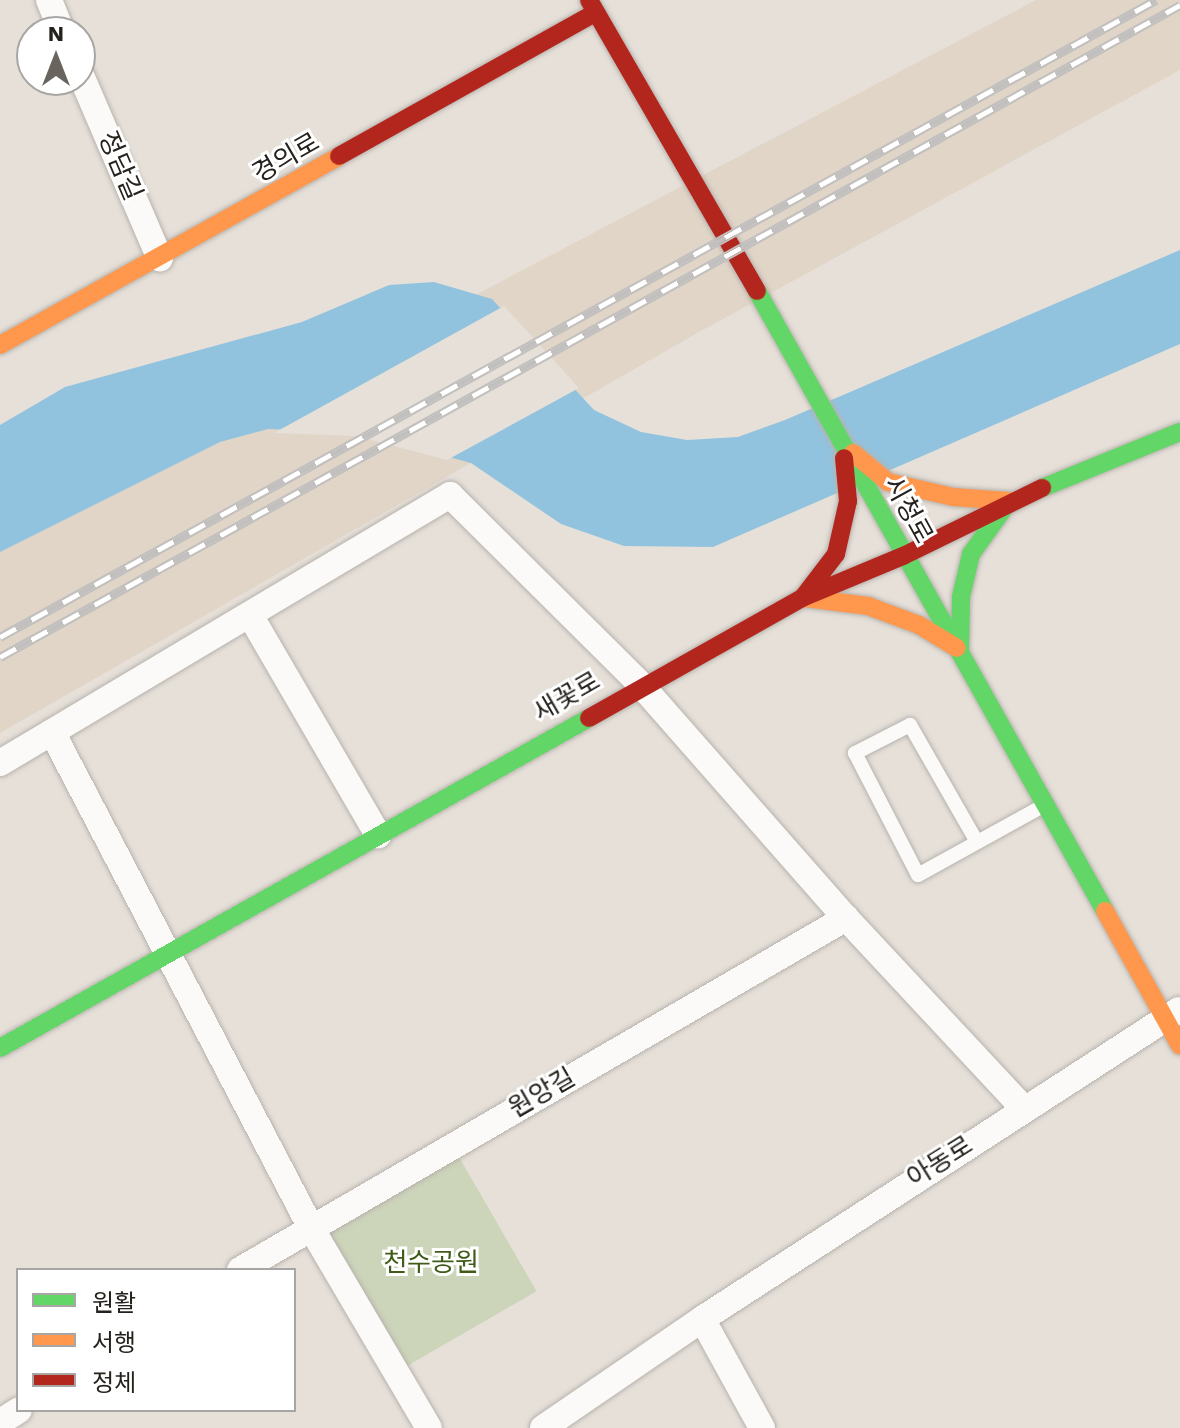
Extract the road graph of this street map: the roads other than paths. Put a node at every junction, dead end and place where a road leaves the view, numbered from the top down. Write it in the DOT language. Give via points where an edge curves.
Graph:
graph roads {
  1 [pos="592,6"];
  2 [pos="90,96"];
  3 [pos="160,259"];
  4 [pos="0,345"];
  5 [pos="1180,432"];
  6 [pos="843,445"];
  7 [pos="1009,501"];
  8 [pos="903,556"];
  9 [pos="802,598"];
  10 [pos="250,615"];
  11 [pos="960,650"];
  12 [pos="641,685"];
  13 [pos="52,732"];
  14 [pos="0,763"];
  15 [pos="1046,804"];
  16 [pos="378,835"];
  17 [pos="977,842"];
  18 [pos="846,918"];
  19 [pos="164,953"];
  20 [pos="1173,1014"];
  21 [pos="1180,1046"];
  22 [pos="0,1048"];
  23 [pos="1024,1109"];
  24 [pos="310,1226"];
  25 [pos="243,1268"];
  26 [pos="702,1319"];
  27 [pos="429,1428"];
  28 [pos="543,1428"];
  29 [pos="762,1428"];
  1 -- 3 [label="street, 경의로"];
  1 -- 6 [label="street, 시청로"];
  2 -- 3 [label="street, 정담길"];
  3 -- 4 [label="street, 경의로"];
  5 -- 7 [label="street, 새꽃로"];
  6 -- 7 [label="street" via="888,482 953,497"];
  6 -- 8 [label="street, 시청로"];
  6 -- 9 [label="street" via="848,501 836,554"];
  7 -- 8 [label="street, 새꽃로"];
  7 -- 11 [label="street" via="971,554 961,597"];
  8 -- 9 [label="street, 새꽃로"];
  8 -- 11 [label="street, 시청로"];
  9 -- 11 [label="street" via="868,606 919,625"];
  9 -- 12 [label="street, 새꽃로"];
  10 -- 12 [label="street" via="450,495"];
  10 -- 13 [label="street"];
  10 -- 16 [label="street"];
  11 -- 15 [label="street, 시청로"];
  12 -- 16 [label="street, 새꽃로"];
  12 -- 18 [label="street"];
  13 -- 14 [label="street"];
  13 -- 19 [label="street"];
  15 -- 17 [label="lane"];
  15 -- 20 [label="street, 시청로"];
  16 -- 19 [label="street, 새꽃로"];
  17 -- 17 [label="lane" via="918,875 855,753 910,725"];
  18 -- 23 [label="street"];
  18 -- 24 [label="street, 원앙길"];
  19 -- 22 [label="street, 새꽃로"];
  19 -- 24 [label="street"];
  20 -- 21 [label="street, 시청로"];
  20 -- 23 [label="street, 아동로"];
  23 -- 26 [label="street, 아동로"];
  24 -- 25 [label="street, 원앙길"];
  24 -- 27 [label="street"];
  26 -- 28 [label="street, 아동로"];
  26 -- 29 [label="street"];
}
